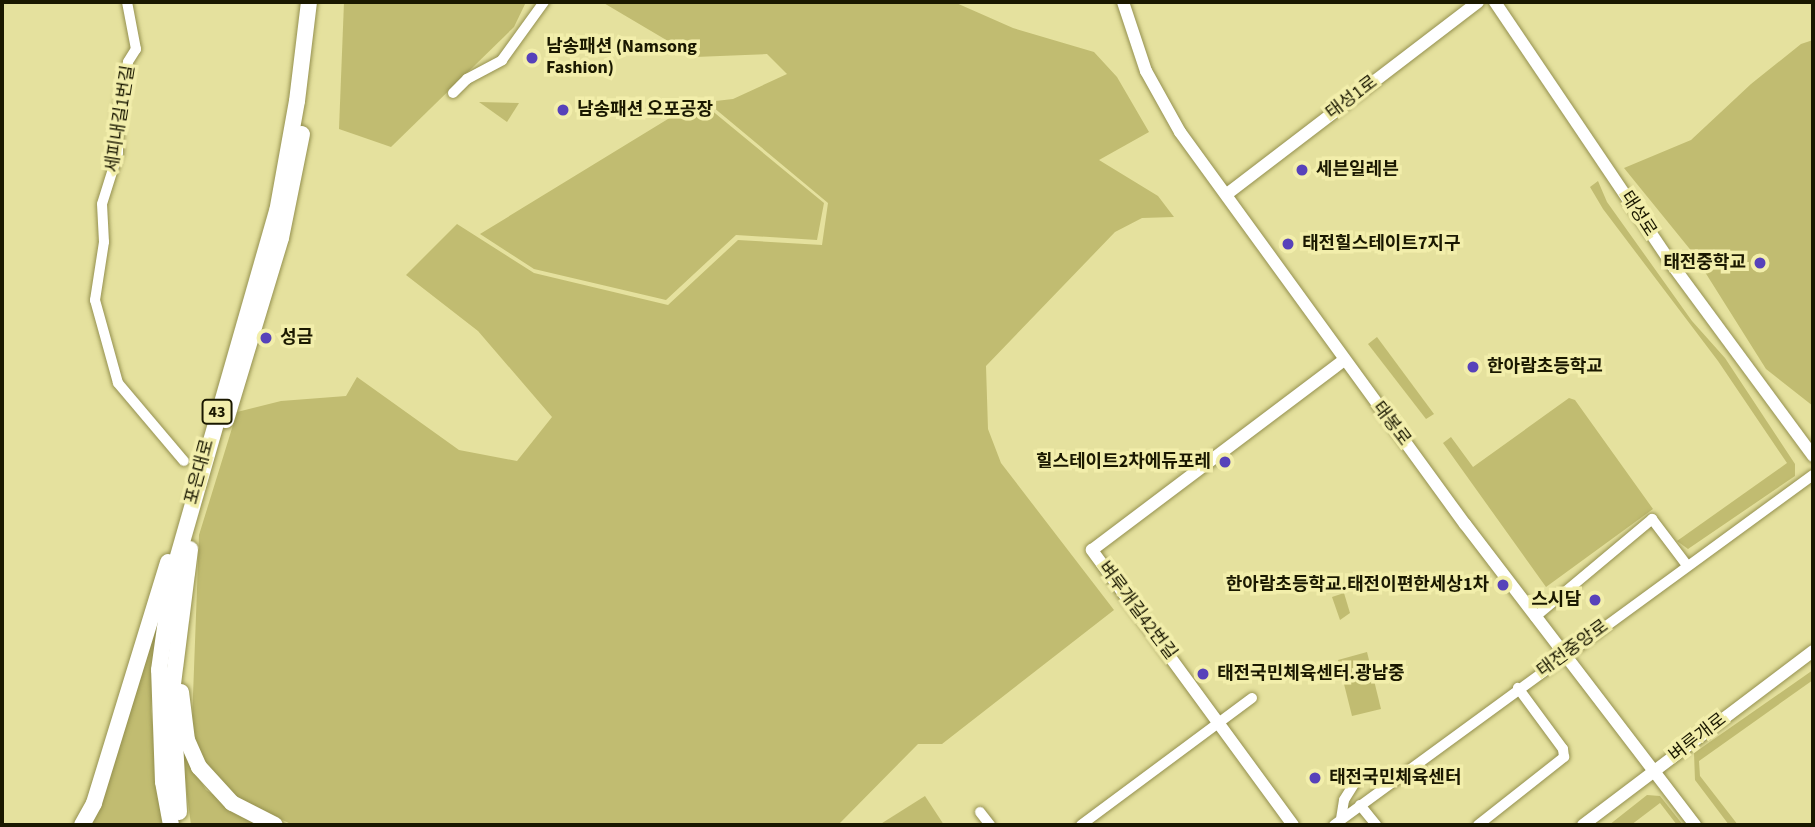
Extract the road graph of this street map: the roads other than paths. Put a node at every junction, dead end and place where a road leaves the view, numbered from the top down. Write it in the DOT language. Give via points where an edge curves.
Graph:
graph roads {
  1 [pos="127,2"];
  2 [pos="309,2"];
  3 [pos="319,2"];
  4 [pos="544,2"];
  5 [pos="1123,2"];
  6 [pos="1478,2"];
  7 [pos="1494,2"];
  8 [pos="453,93"];
  9 [pos="1227,194"];
  10 [pos="1344,360"];
  11 [pos="1813,456"];
  12 [pos="184,461"];
  13 [pos="1813,475"];
  14 [pos="192,501"];
  15 [pos="1686,564"];
  16 [pos="1535,617"];
  17 [pos="177,638"];
  18 [pos="1813,651"];
  19 [pos="1568,657"];
  20 [pos="1518,688"];
  21 [pos="1252,698"];
  22 [pos="1220,722"];
  23 [pos="1362,772"];
  24 [pos="1654,773"];
  25 [pos="1360,805"];
  26 [pos="980,812"];
  27 [pos="1337,822"];
  28 [pos="82,825"];
  29 [pos="171,825"];
  30 [pos="181,825"];
  31 [pos="275,825"];
  32 [pos="990,825"];
  33 [pos="1081,825"];
  34 [pos="1293,825"];
  35 [pos="1376,825"];
  36 [pos="1478,825"];
  37 [pos="1583,825"];
  38 [pos="1695,825"];
  1 -- 12 [label="street, 세피내길1번길" via="136,48 128,62 118,116 114,172 102,204 104,242 95,300 117,383"];
  2 -- 14 [label="highway, 포은대로 / 43" via="277,212"];
  3 -- 17 [label="highway, 포은대로 / 43" via="294,179 259,316 201,499"];
  4 -- 8 [label="street" via="502,60 467,79"];
  5 -- 9 [label="street, 태봉로" via="1157,94"];
  6 -- 9 [label="street, 태성1로"];
  7 -- 11 [label="street, 태성로" via="1666,256"];
  9 -- 10 [label="street, 태봉로"];
  10 -- 16 [label="street, 태봉로"];
  10 -- 22 [label="street, 벼루개길42번길" via="1092,550"];
  13 -- 15 [label="street, 태전중앙로"];
  14 -- 28 [label="highway" via="160,583 94,803"];
  14 -- 29 [label="highway, 포은대로 / 43" via="172,577 159,670 163,782"];
  15 -- 16 [label="street" via="1652,519"];
  15 -- 19 [label="street, 태전중앙로"];
  16 -- 19 [label="street, 태봉로"];
  17 -- 30 [label="highway, 포은대로" via="172,727"];
  17 -- 31 [label="highway" via="187,740 199,767 232,803"];
  18 -- 24 [label="street, 벼루개로"];
  19 -- 20 [label="street, 태전중앙로"];
  19 -- 24 [label="street, 태봉로"];
  20 -- 25 [label="street, 태전중앙로"];
  20 -- 36 [label="street" via="1563,749 1564,757"];
  21 -- 22 [label="street"];
  22 -- 33 [label="street"];
  22 -- 34 [label="street, 벼루개길42번길"];
  23 -- 27 [label="street" via="1344,800"];
  24 -- 37 [label="street, 벼루개로"];
  24 -- 38 [label="street, 태봉로"];
  25 -- 27 [label="street, 태전중앙로"];
  25 -- 35 [label="street"];
  26 -- 32 [label="street"];
}
